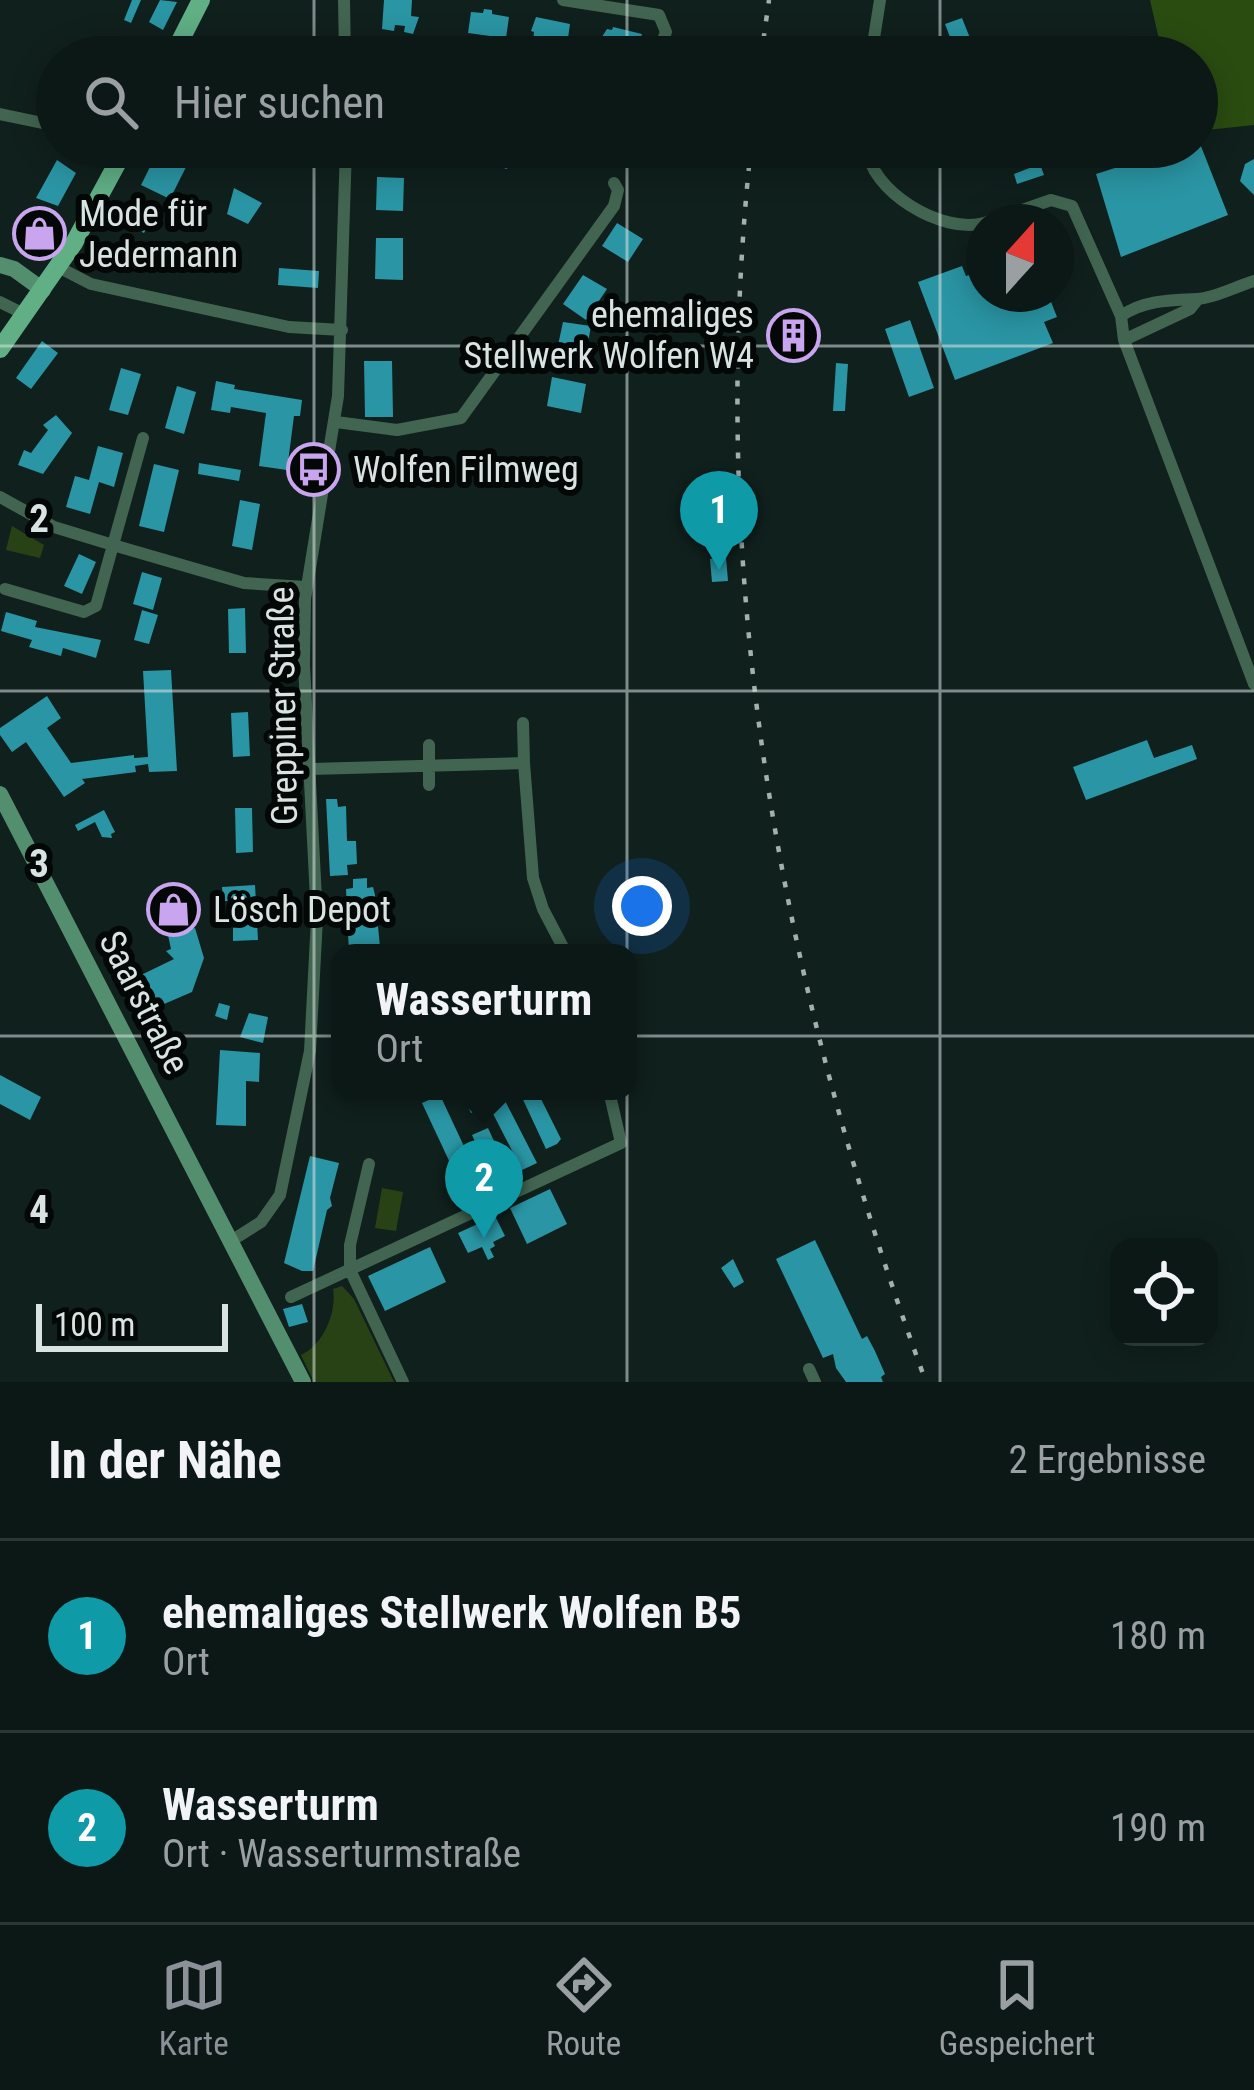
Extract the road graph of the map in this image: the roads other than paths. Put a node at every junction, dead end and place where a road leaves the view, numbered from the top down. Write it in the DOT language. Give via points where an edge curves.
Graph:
graph roads {
  1 [pos="201,0"];
  2 [pos="344,0"];
  3 [pos="563,0"];
  4 [pos="880,0"];
  5 [pos="183,36"];
  6 [pos="345,36"];
  7 [pos="662,36"];
  8 [pos="875,36"];
  9 [pos="0,114"];
  10 [pos="36,122"];
  11 [pos="114,168"];
  12 [pos="345,168"];
  13 [pos="872,168"];
  14 [pos="614,184"];
  15 [pos="1074,209"];
  16 [pos="966,225"];
  17 [pos="0,265"];
  18 [pos="58,267"];
  19 [pos="1254,281"];
  20 [pos="43,290"];
  21 [pos="1198,299"];
  22 [pos="0,302"];
  23 [pos="26,315"];
  24 [pos="1121,316"];
  25 [pos="341,330"];
  26 [pos="1124,340"];
  27 [pos="0,349"];
  28 [pos="336,422"];
  29 [pos="143,438"];
  30 [pos="0,497"];
  31 [pos="113,545"];
  32 [pos="306,587"];
  33 [pos="5,589"];
  34 [pos="1253,681"];
  35 [pos="523,723"];
  36 [pos="428,745"];
  37 [pos="524,763"];
  38 [pos="429,764"];
  39 [pos="311,769"];
  40 [pos="429,785"];
  41 [pos="0,794"];
  42 [pos="561,944"];
  43 [pos="611,1100"];
  44 [pos="369,1164"];
  45 [pos="231,1240"];
  46 [pos="350,1270"];
  47 [pos="291,1297"];
  48 [pos="303,1382"];
  49 [pos="403,1382"];
  1 -- 5 [label="main road"];
  2 -- 6 [label="street"];
  3 -- 7 [label="street" via="651,13 663,19"];
  4 -- 8 [label="street"];
  9 -- 10 [label="street"];
  11 -- 18 [label="main road"];
  12 -- 25 [label="street, Greppiner Straße"];
  13 -- 16 [label="street" via="929,217"];
  14 -- 28 [label="street" via="614,206 461,418 397,430"];
  15 -- 24 [label="street"];
  17 -- 20 [label="street"];
  18 -- 20 [label="main road"];
  18 -- 25 [label="street" via="91,284 289,327"];
  19 -- 21 [label="street"];
  20 -- 23 [label="main road"];
  21 -- 24 [label="street" via="1133,307"];
  21 -- 26 [label="street"];
  22 -- 23 [label="street"];
  23 -- 27 [label="main road"];
  24 -- 26 [label="street"];
  25 -- 28 [label="street, Greppiner Straße"];
  26 -- 34 [label="street"];
  28 -- 32 [label="street, Greppiner Straße"];
  29 -- 31 [label="street"];
  30 -- 31 [label="street" via="54,527"];
  31 -- 32 [label="street" via="244,583"];
  31 -- 33 [label="street" via="96,606 84,612"];
  32 -- 39 [label="street, Greppiner Straße"];
  35 -- 37 [label="street"];
  36 -- 38 [label="street"];
  37 -- 38 [label="street"];
  37 -- 42 [label="street" via="533,878"];
  38 -- 39 [label="street"];
  38 -- 40 [label="street"];
  39 -- 45 [label="street, Greppiner Straße" via="317,918 308,1071 280,1195 261,1222"];
  41 -- 45 [label="street, Saarstraße"];
  43 -- 46 [label="street" via="621,1143"];
  44 -- 46 [label="street"];
  45 -- 48 [label="street, Saarstraße"];
  46 -- 47 [label="street"];
  46 -- 49 [label="street"];
}
